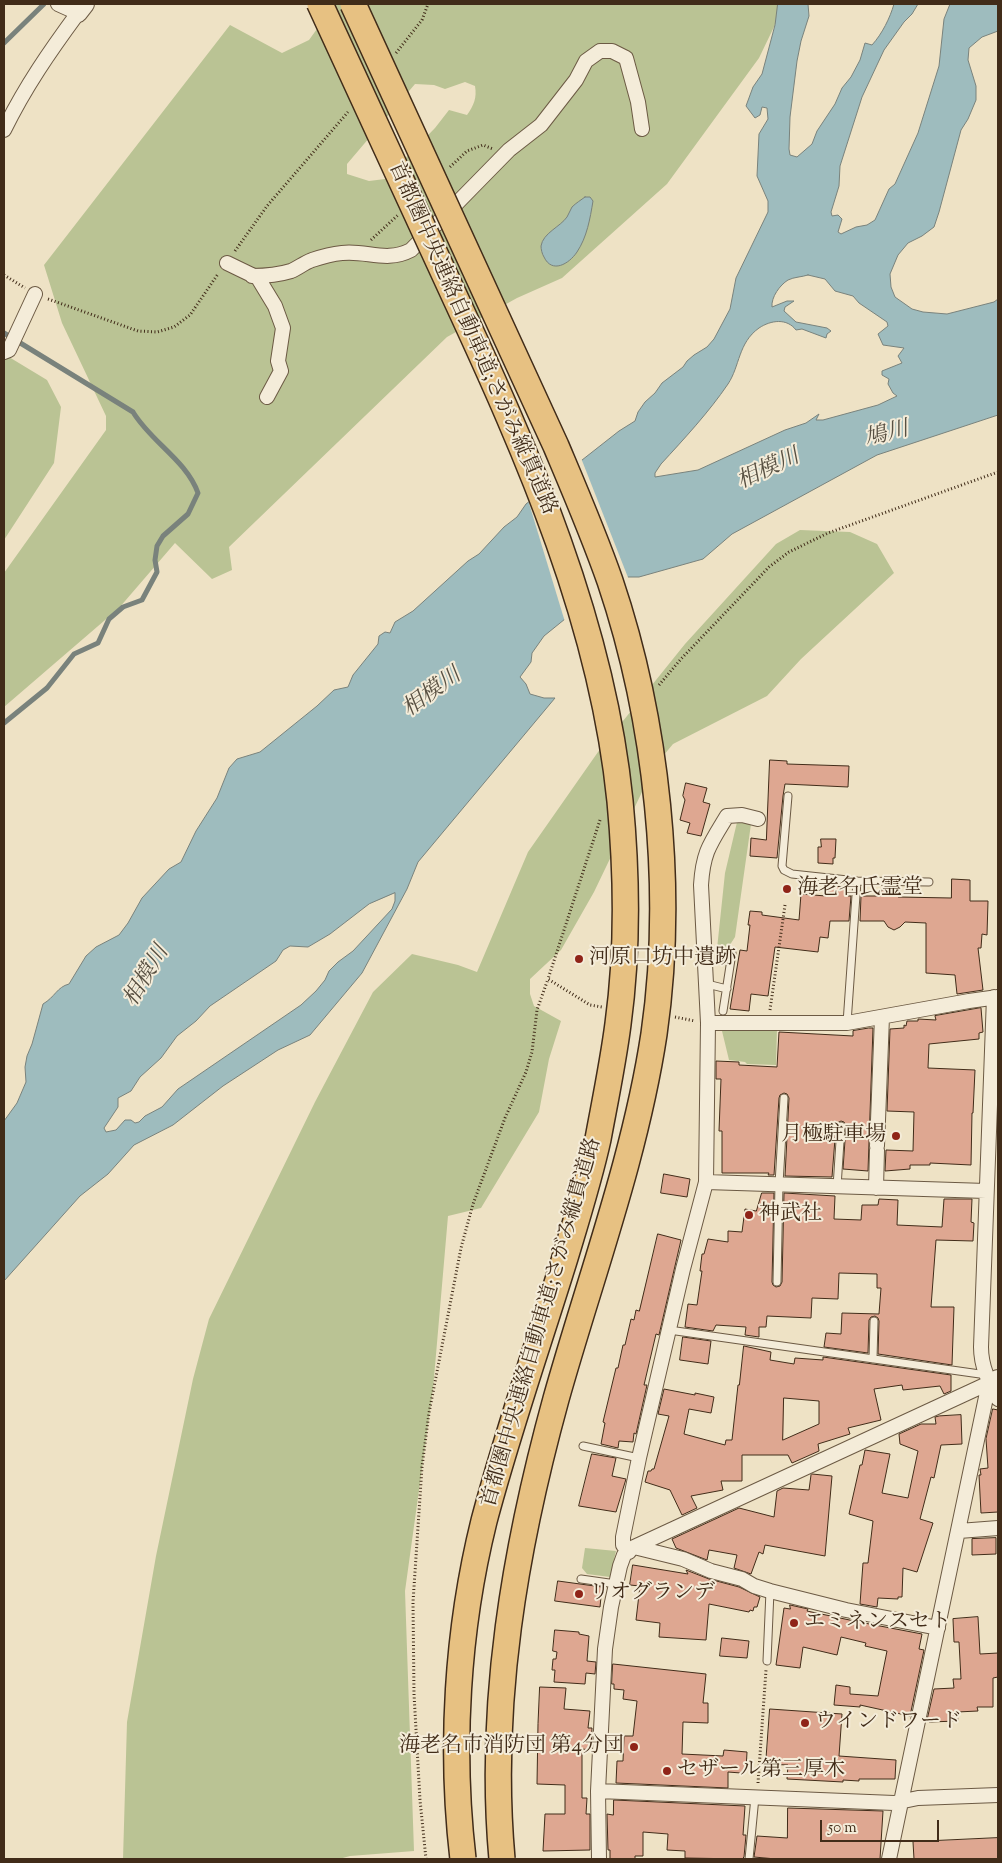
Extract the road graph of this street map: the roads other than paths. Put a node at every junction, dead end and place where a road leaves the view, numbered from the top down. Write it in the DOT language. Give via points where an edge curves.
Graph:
graph roads {
  1 [pos="320,4"];
  2 [pos="353,4"];
  3 [pos="71,6"];
  4 [pos="642,129"];
  5 [pos="4,130"];
  6 [pos="227,263"];
  7 [pos="252,276"];
  8 [pos="35,294"];
  9 [pos="6,351"];
  10 [pos="267,397"];
  11 [pos="788,796"];
  12 [pos="758,819"];
  13 [pos="857,881"];
  14 [pos="929,882"];
  15 [pos="732,953"];
  16 [pos="707,984"];
  17 [pos="727,989"];
  18 [pos="996,997"];
  19 [pos="723,1011"];
  20 [pos="882,1017"];
  21 [pos="708,1023"];
  22 [pos="847,1023"];
  23 [pos="995,1093"];
  24 [pos="784,1098"];
  25 [pos="841,1126"];
  26 [pos="993,1171"];
  27 [pos="706,1182"];
  28 [pos="779,1184"];
  29 [pos="837,1187"];
  30 [pos="876,1188"];
  31 [pos="986,1191"];
  32 [pos="777,1282"];
  33 [pos="874,1321"];
  34 [pos="669,1330"];
  35 [pos="873,1359"];
  36 [pos="991,1379"];
  37 [pos="998,1399"];
  38 [pos="583,1446"];
  39 [pos="639,1458"];
  40 [pos="998,1528"];
  41 [pos="959,1531"];
  42 [pos="631,1550"];
  43 [pos="581,1579"];
  44 [pos="616,1584"];
  45 [pos="770,1591"];
  46 [pos="938,1628"];
  47 [pos="767,1661"];
  48 [pos="598,1791"];
  49 [pos="998,1794"];
  50 [pos="755,1797"];
  51 [pos="901,1802"];
  52 [pos="463,1859"];
  53 [pos="502,1859"];
  54 [pos="599,1859"];
  55 [pos="749,1859"];
  56 [pos="889,1859"];
  1 -- 52 [label="highway, 首都圏中央連絡自動車道;さがみ縦貫道路, bridge" via="496,385 550,517 601,687 620,799 624,962 619,1024 597,1142 497,1476 472,1576 463,1639 459,1703 458,1805"];
  2 -- 53 [label="highway, 首都圏中央連絡自動車道;さがみ縦貫道路, bridge" via="587,518 628,644 658,813 662,930 654,1031 633,1135 542,1454 516,1582 500,1704 498,1770"];
  3 -- 5 [label="street"];
  4 -- 7 [label="street" via="626,58 612,51 600,51 586,61 576,80 541,125 509,150 410,250 379,257 362,252 341,253 311,260 272,276"];
  6 -- 7 [label="street"];
  7 -- 10 [label="street" via="258,278 284,328 278,361 281,371"];
  8 -- 9 [label="street"];
  11 -- 13 [label="lane" via="784,870 792,874"];
  12 -- 16 [label="street" via="727,816 707,849 701,885"];
  13 -- 14 [label="lane"];
  13 -- 22 [label="lane"];
  15 -- 17 [label="lane"];
  16 -- 17 [label="lane"];
  16 -- 21 [label="street"];
  17 -- 19 [label="lane"];
  18 -- 20 [label="street"];
  18 -- 23 [label="street"];
  20 -- 22 [label="street"];
  20 -- 30 [label="street"];
  21 -- 22 [label="street"];
  21 -- 27 [label="street"];
  23 -- 26 [label="street"];
  24 -- 28 [label="lane"];
  25 -- 29 [label="lane"];
  26 -- 31 [label="street"];
  27 -- 28 [label="street"];
  27 -- 34 [label="street"];
  28 -- 29 [label="street"];
  28 -- 32 [label="lane"];
  29 -- 30 [label="street"];
  30 -- 31 [label="street"];
  31 -- 36 [label="street" via="981,1362"];
  33 -- 35 [label="lane"];
  34 -- 35 [label="lane"];
  34 -- 39 [label="street"];
  35 -- 36 [label="lane"];
  36 -- 37 [label="street"];
  36 -- 41 [label="street"];
  36 -- 42 [label="street"];
  38 -- 39 [label="lane"];
  39 -- 42 [label="street" via="623,1537 623,1545"];
  40 -- 41 [label="street"];
  41 -- 46 [label="street"];
  42 -- 44 [label="street" via="624,1555"];
  42 -- 45 [label="street" via="683,1559"];
  43 -- 44 [label="lane"];
  44 -- 48 [label="street" via="605,1649"];
  45 -- 46 [label="street"];
  45 -- 47 [label="lane"];
  46 -- 51 [label="street"];
  48 -- 50 [label="street"];
  48 -- 54 [label="street"];
  49 -- 51 [label="street" via="918,1798"];
  50 -- 51 [label="street"];
  50 -- 55 [label="lane"];
  51 -- 56 [label="street"];
}
